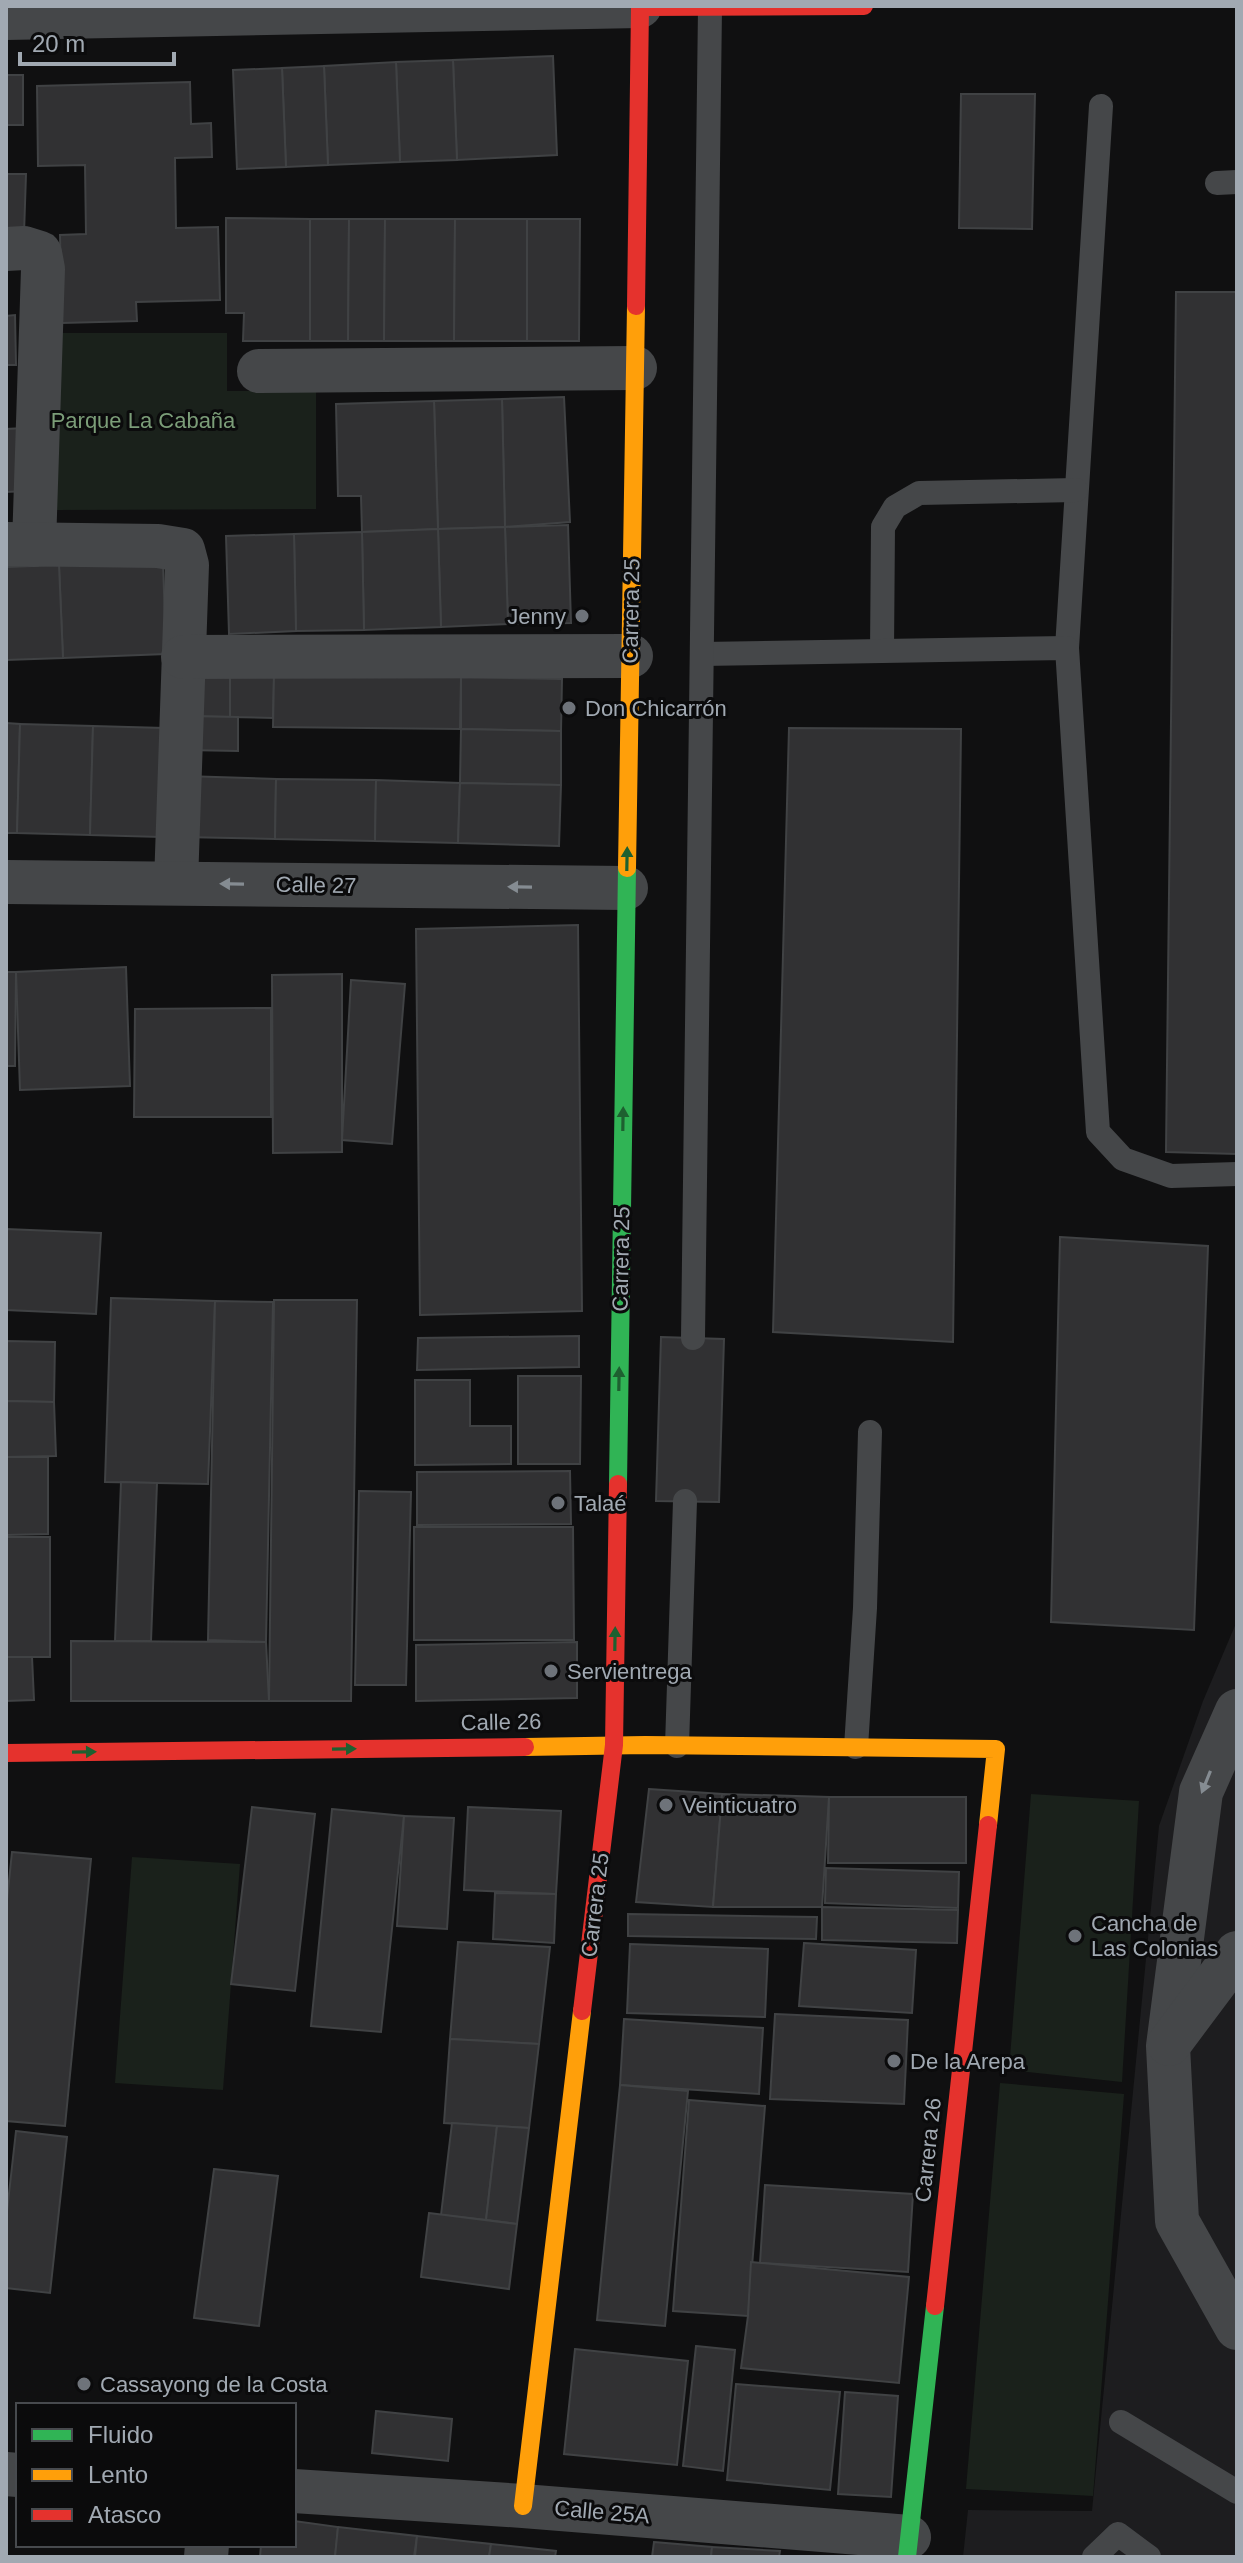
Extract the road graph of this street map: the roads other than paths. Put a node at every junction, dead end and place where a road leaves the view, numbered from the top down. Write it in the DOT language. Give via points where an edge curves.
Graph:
graph roads {
  1 [pos="864,6"];
  2 [pos="640,7"];
  3 [pos="710,8"];
  4 [pos="6,18"];
  5 [pos="1101,106"];
  6 [pos="6,249"];
  7 [pos="635,368"];
  8 [pos="259,371"];
  9 [pos="1076,490"];
  10 [pos="20,544"];
  11 [pos="1067,648"];
  12 [pos="882,651"];
  13 [pos="702,654"];
  14 [pos="631,656"];
  15 [pos="183,657"];
  16 [pos="6,882"];
  17 [pos="176,883"];
  18 [pos="626,888"];
  19 [pos="1237,1174"];
  20 [pos="693,1338"];
  21 [pos="870,1432"];
  22 [pos="685,1501"];
  23 [pos="1237,1711"];
  24 [pos="614,1745"];
  25 [pos="677,1746"];
  26 [pos="856,1747"];
  27 [pos="996,1749"];
  28 [pos="6,1753"];
  29 [pos="1237,1953"];
  30 [pos="1168,2046"];
  31 [pos="1237,2328"];
  32 [pos="1121,2422"];
  33 [pos="296,2491"];
  34 [pos="1237,2492"];
  35 [pos="523,2506"];
  36 [pos="908,2547"];
  37 [pos="1094,2557"];
  38 [pos="1149,2557"];
  1 -- 3 [label="main road"];
  2 -- 3 [label="main road"];
  2 -- 4 [label="street"];
  2 -- 7 [label="main road, Carrera 25"];
  3 -- 13 [label="lane"];
  5 -- 9 [label="lane"];
  6 -- 10 [label="street" via="40,253 43,269 40,429"];
  7 -- 8 [label="street"];
  7 -- 14 [label="main road, Carrera 25"];
  9 -- 11 [label="lane"];
  9 -- 12 [label="lane" via="919,493 895,507 883,527"];
  10 -- 15 [label="street" via="183,550"];
  11 -- 12 [label="lane"];
  11 -- 19 [label="lane" via="1098,1132 1123,1159 1171,1176"];
  12 -- 13 [label="lane"];
  13 -- 20 [label="lane"];
  14 -- 15 [label="street"];
  18 -- 14 [label="main road, Carrera 25, one-way"];
  15 -- 17 [label="street"];
  16 -- 17 [label="street, Calle 27"];
  18 -- 17 [label="street, Calle 27, one-way"];
  24 -- 18 [label="main road, Carrera 25, one-way"];
  21 -- 26 [label="lane"];
  22 -- 25 [label="lane"];
  23 -- 30 [label="street, one-way" via="1201,1792"];
  24 -- 25 [label="main road, Calle 26"];
  28 -- 24 [label="main road, Calle 26, one-way"];
  24 -- 35 [label="main road, Carrera 25"];
  25 -- 26 [label="main road, Calle 26"];
  26 -- 27 [label="main road, Calle 26"];
  27 -- 36 [label="main road, Carrera 26"];
  29 -- 30 [label="street"];
  30 -- 31 [label="street" via="1177,2221"];
  32 -- 34 [label="lane"];
  33 -- 35 [label="street, Calle 25A"];
  35 -- 36 [label="street, Calle 25A"];
  37 -- 38 [label="lane" via="1118,2534"];
}
